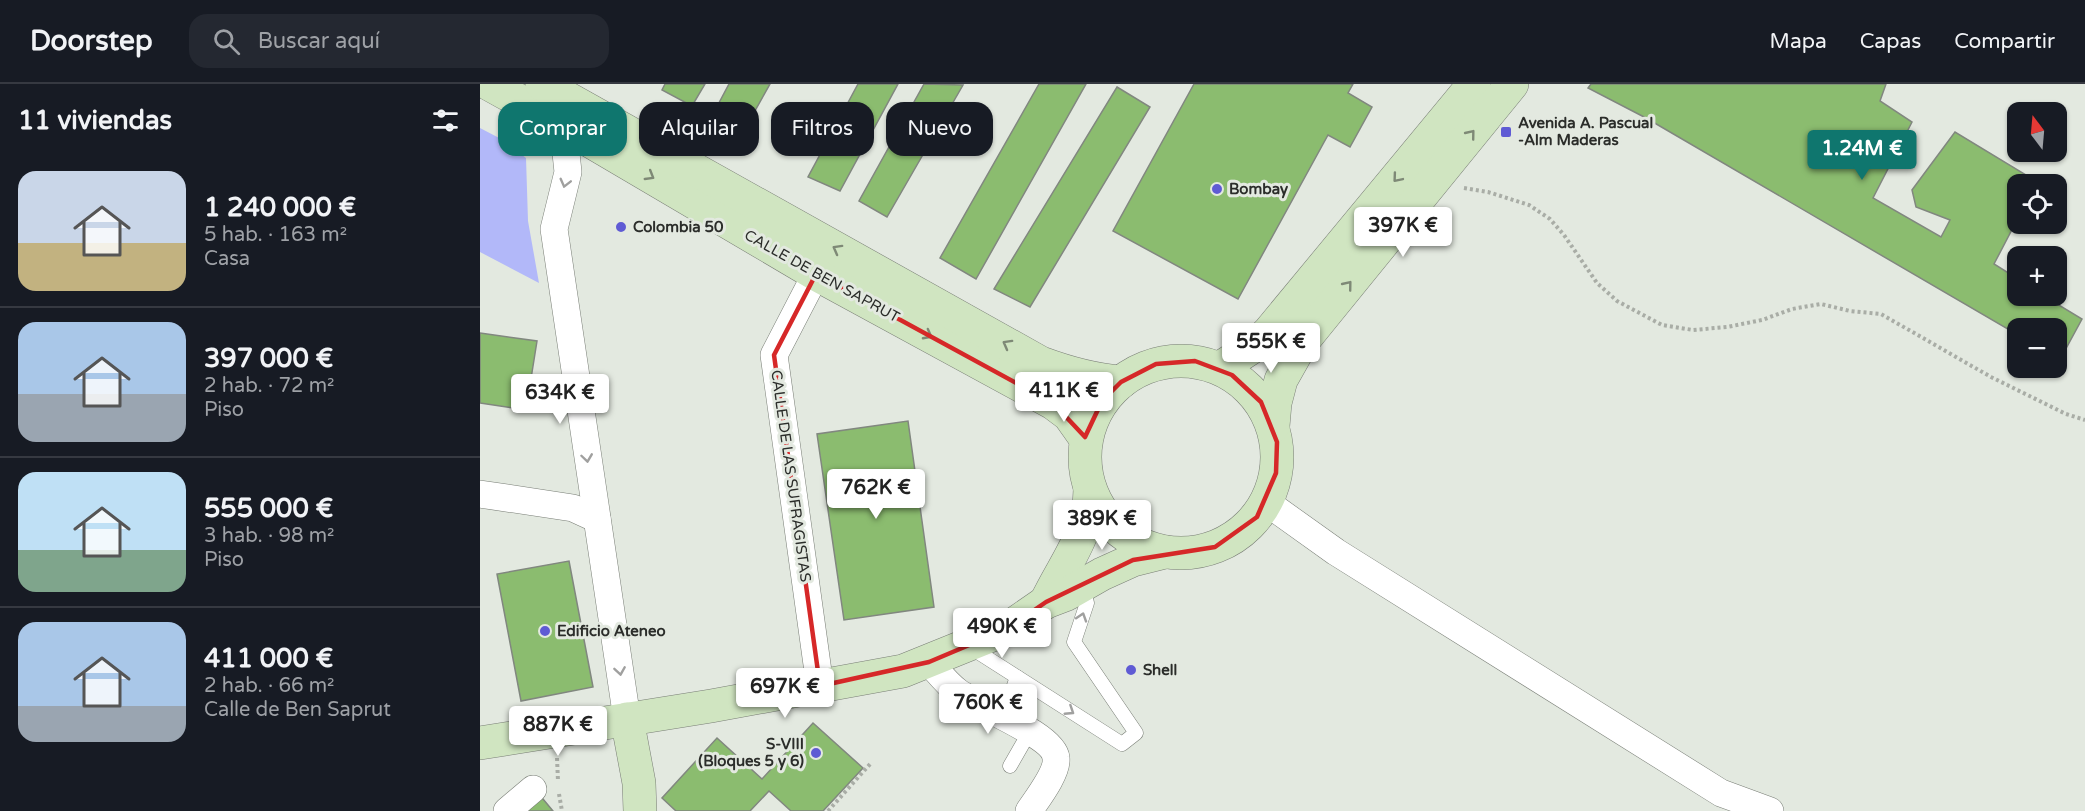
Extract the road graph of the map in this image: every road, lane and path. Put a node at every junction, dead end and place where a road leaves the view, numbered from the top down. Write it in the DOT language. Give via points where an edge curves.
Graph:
graph roads {
  1 [pos="489,84"];
  2 [pos="542,84"];
  3 [pos="1474,84"];
  4 [pos="1512,84"];
  5 [pos="521,102"];
  6 [pos="566,156"];
  7 [pos="616,156"];
  8 [pos="1461,188"];
  9 [pos="816,274"];
  10 [pos="1220,368"];
  11 [pos="1120,382"];
  12 [pos="2085,420"];
  13 [pos="1273,426"];
  14 [pos="1086,439"];
  15 [pos="1090,489"];
  16 [pos="480,494"];
  17 [pos="1266,502"];
  18 [pos="597,519"];
  19 [pos="1165,552"];
  20 [pos="1083,585"];
  21 [pos="1046,602"];
  22 [pos="968,645"];
  23 [pos="929,663"];
  24 [pos="1017,677"];
  25 [pos="820,686"];
  26 [pos="1003,717"];
  27 [pos="627,720"];
  28 [pos="1030,731"];
  29 [pos="480,743"];
  30 [pos="871,763"];
  31 [pos="1010,766"];
  32 [pos="533,789"];
  33 [pos="507,811"];
  34 [pos="640,811"];
  35 [pos="828,811"];
  36 [pos="1029,811"];
  37 [pos="1770,811"];
  1 -- 5 [label="street, CALLE DE BEN SAPRUT"];
  11 -- 2 [label="street, CALLE DE BEN SAPRUT, one-way" via="1074,375 1041,363"];
  3 -- 10 [label="street, one-way" via="1269,332"];
  13 -- 4 [label="street, one-way" via="1281,380 1303,341"];
  6 -- 18 [label="street, one-way" via="568,172 554,229"];
  7 -- 9 [label="street, CALLE DE BEN SAPRUT, one-way"];
  8 -- 12 [label="path" via="1529,205 1550,219 1597,283 1617,301 1662,325 1693,330 1727,327 1821,304 1881,314 1991,377"];
  9 -- 14 [label="street, CALLE DE BEN SAPRUT, one-way" via="1053,403 1069,415"];
  9 -- 25 [label="street, CALLE DE LAS SUFRAGISTAS" via="774,355"];
  10 -- 11 [label="street" via="1195,361 1170,361 1143,368"];
  10 -- 13 [label="street" via="1253,392"];
  11 -- 14 [label="street" via="1095,413"];
  13 -- 17 [label="street" via="1276,473"];
  14 -- 15 [label="street" via="1085,473"];
  15 -- 19 [label="street" via="1107,519 1119,531 1133,541"];
  15 -- 21 [label="street" via="1085,527"];
  16 -- 18 [label="street" via="573,508"];
  17 -- 19 [label="street" via="1245,529 1215,547 1199,552"];
  17 -- 37 [label="street" via="1336,552 1721,793"];
  18 -- 27 [label="street, one-way"];
  19 -- 20 [label="street" via="1133,560"];
  20 -- 21 [label="street"];
  24 -- 20 [label="lane, one-way" via="1122,744 1136,734 1074,642 1087,603"];
  21 -- 22 [label="street" via="1007,629"];
  22 -- 23 [label="street"];
  22 -- 24 [label="lane"];
  23 -- 25 [label="street"];
  23 -- 26 [label="street" via="957,691"];
  24 -- 26 [label="lane"];
  25 -- 27 [label="street"];
  26 -- 28 [label="street"];
  27 -- 29 [label="street"];
  27 -- 34 [label="street"];
  28 -- 31 [label="lane"];
  28 -- 36 [label="street" via="1051,747 1056,757 1055,768"];
  30 -- 35 [label="path"];
  32 -- 33 [label="street"];
}
